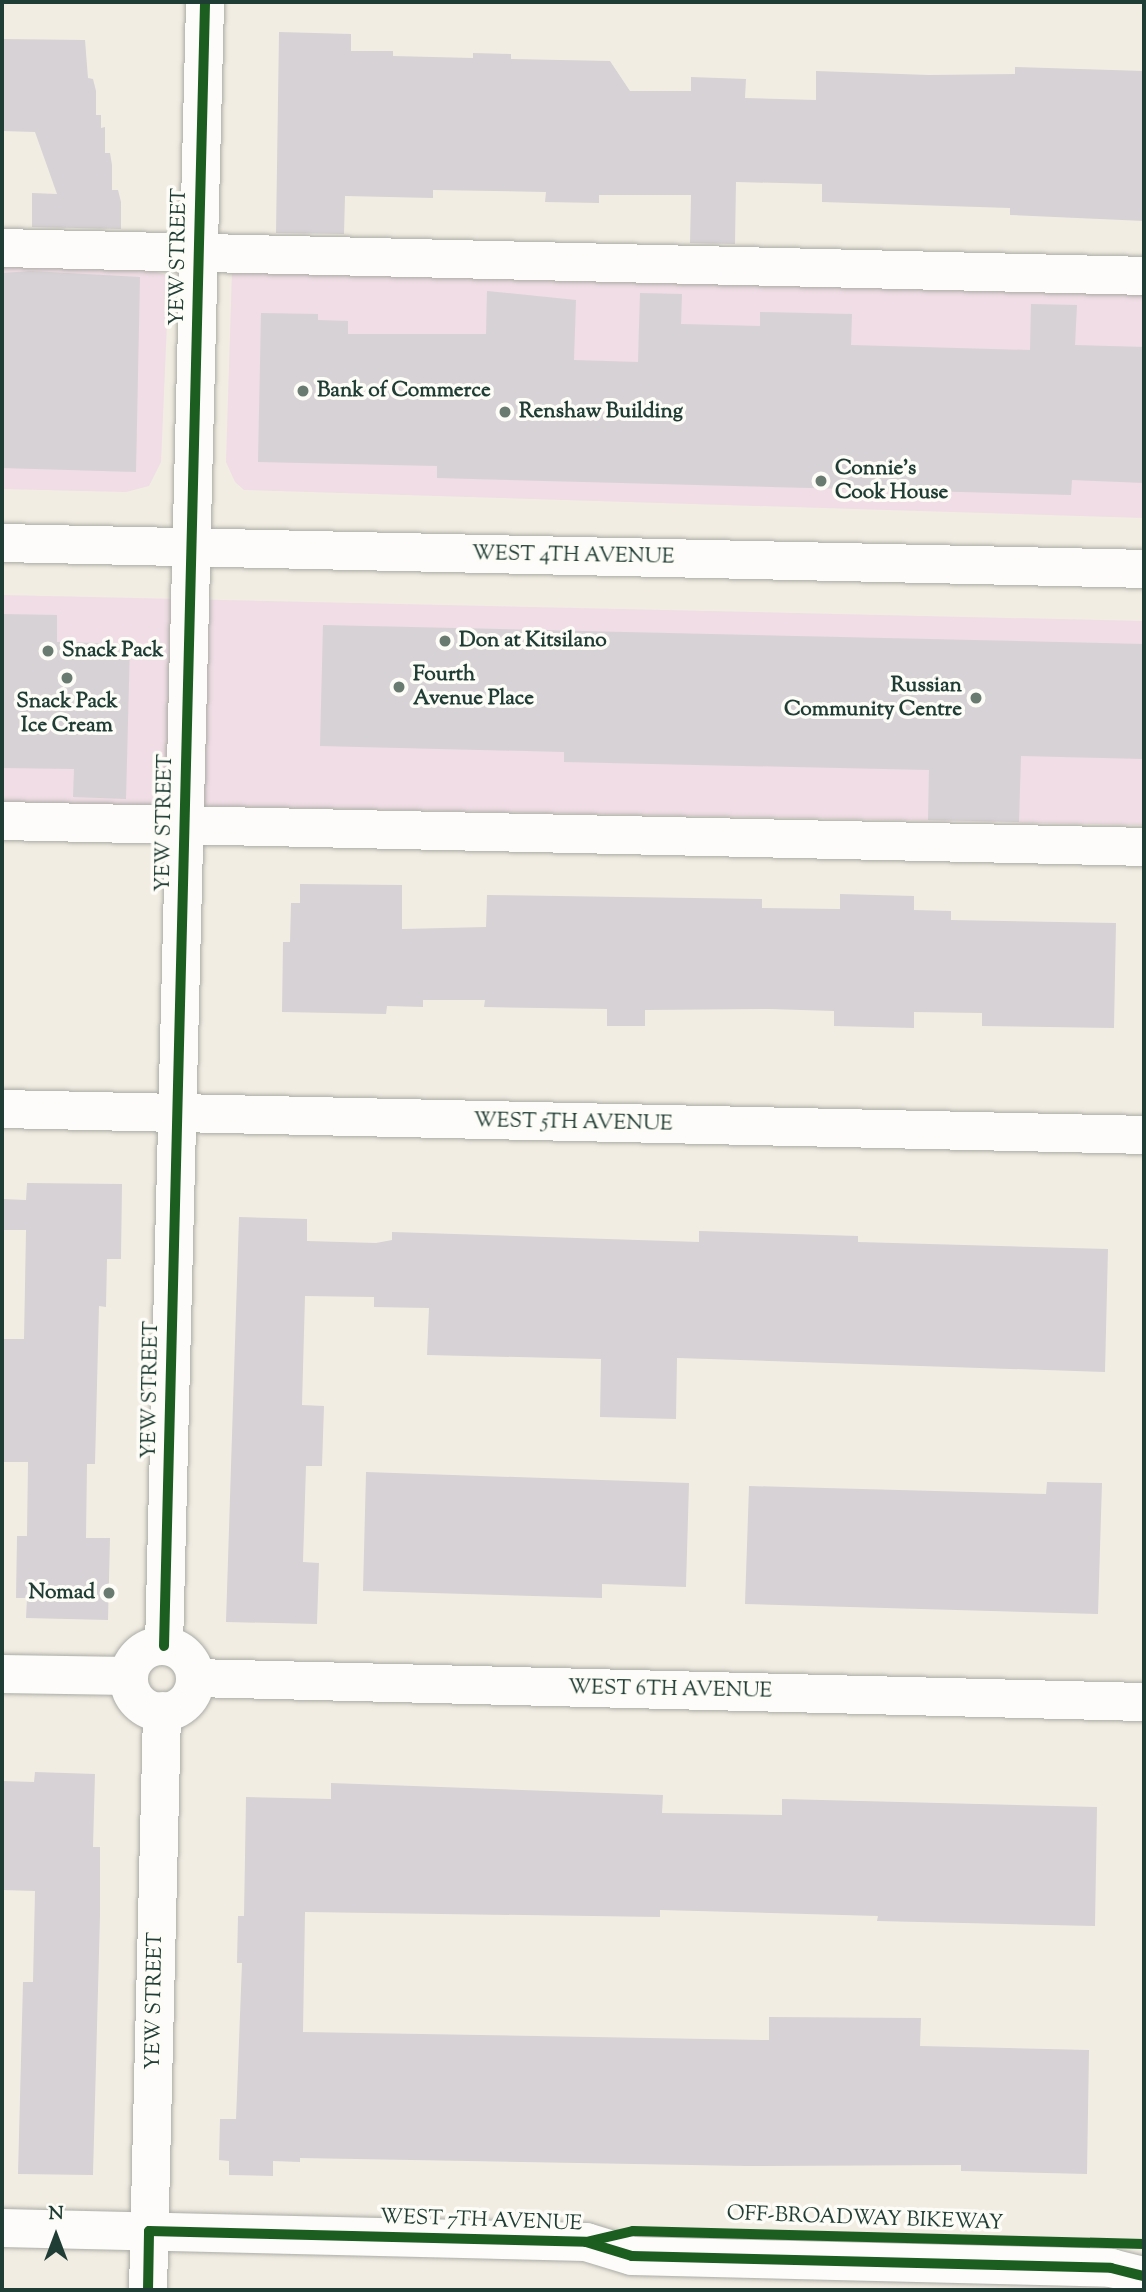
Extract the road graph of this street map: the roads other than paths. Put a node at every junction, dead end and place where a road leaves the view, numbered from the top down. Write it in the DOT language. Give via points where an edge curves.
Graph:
graph roads {
  1 [pos="205,2"];
  2 [pos="2,248"];
  3 [pos="198,253"];
  4 [pos="1144,276"];
  5 [pos="2,543"];
  6 [pos="191,547"];
  7 [pos="1144,569"];
  8 [pos="2,821"];
  9 [pos="184,825"];
  10 [pos="1144,847"];
  11 [pos="2,1109"];
  12 [pos="177,1113"];
  13 [pos="1144,1135"];
  14 [pos="164,1646"];
  15 [pos="2,1674"];
  16 [pos="129,1676"];
  17 [pos="195,1678"];
  18 [pos="1144,1702"];
  19 [pos="162,1712"];
  20 [pos="2,2228"];
  21 [pos="149,2231"];
  22 [pos="1144,2276"];
  23 [pos="148,2290"];
  1 -- 3 [label="street, YEW STREET"];
  2 -- 3 [label="street"];
  3 -- 4 [label="street"];
  3 -- 6 [label="street, YEW STREET"];
  5 -- 6 [label="street, WEST 4TH AVENUE"];
  6 -- 7 [label="street, WEST 4TH AVENUE"];
  6 -- 9 [label="street, YEW STREET"];
  8 -- 9 [label="street"];
  9 -- 10 [label="street"];
  9 -- 12 [label="street, YEW STREET"];
  11 -- 12 [label="street, WEST 5TH AVENUE"];
  12 -- 13 [label="street, WEST 5TH AVENUE"];
  12 -- 14 [label="street, YEW STREET"];
  14 -- 16 [label="street" via="144,1651"];
  14 -- 17 [label="street" via="189,1660"];
  15 -- 16 [label="street"];
  16 -- 19 [label="street" via="134,1698"];
  17 -- 18 [label="street, WEST 6TH AVENUE"];
  17 -- 19 [label="street" via="189,1698"];
  19 -- 21 [label="street, YEW STREET"];
  20 -- 21 [label="street, WEST 7TH AVENUE"];
  21 -- 22 [label="street, WEST 7TH AVENUE" via="586,2242 632,2256 1111,2268"];
  21 -- 23 [label="street, YEW STREET"];
}
